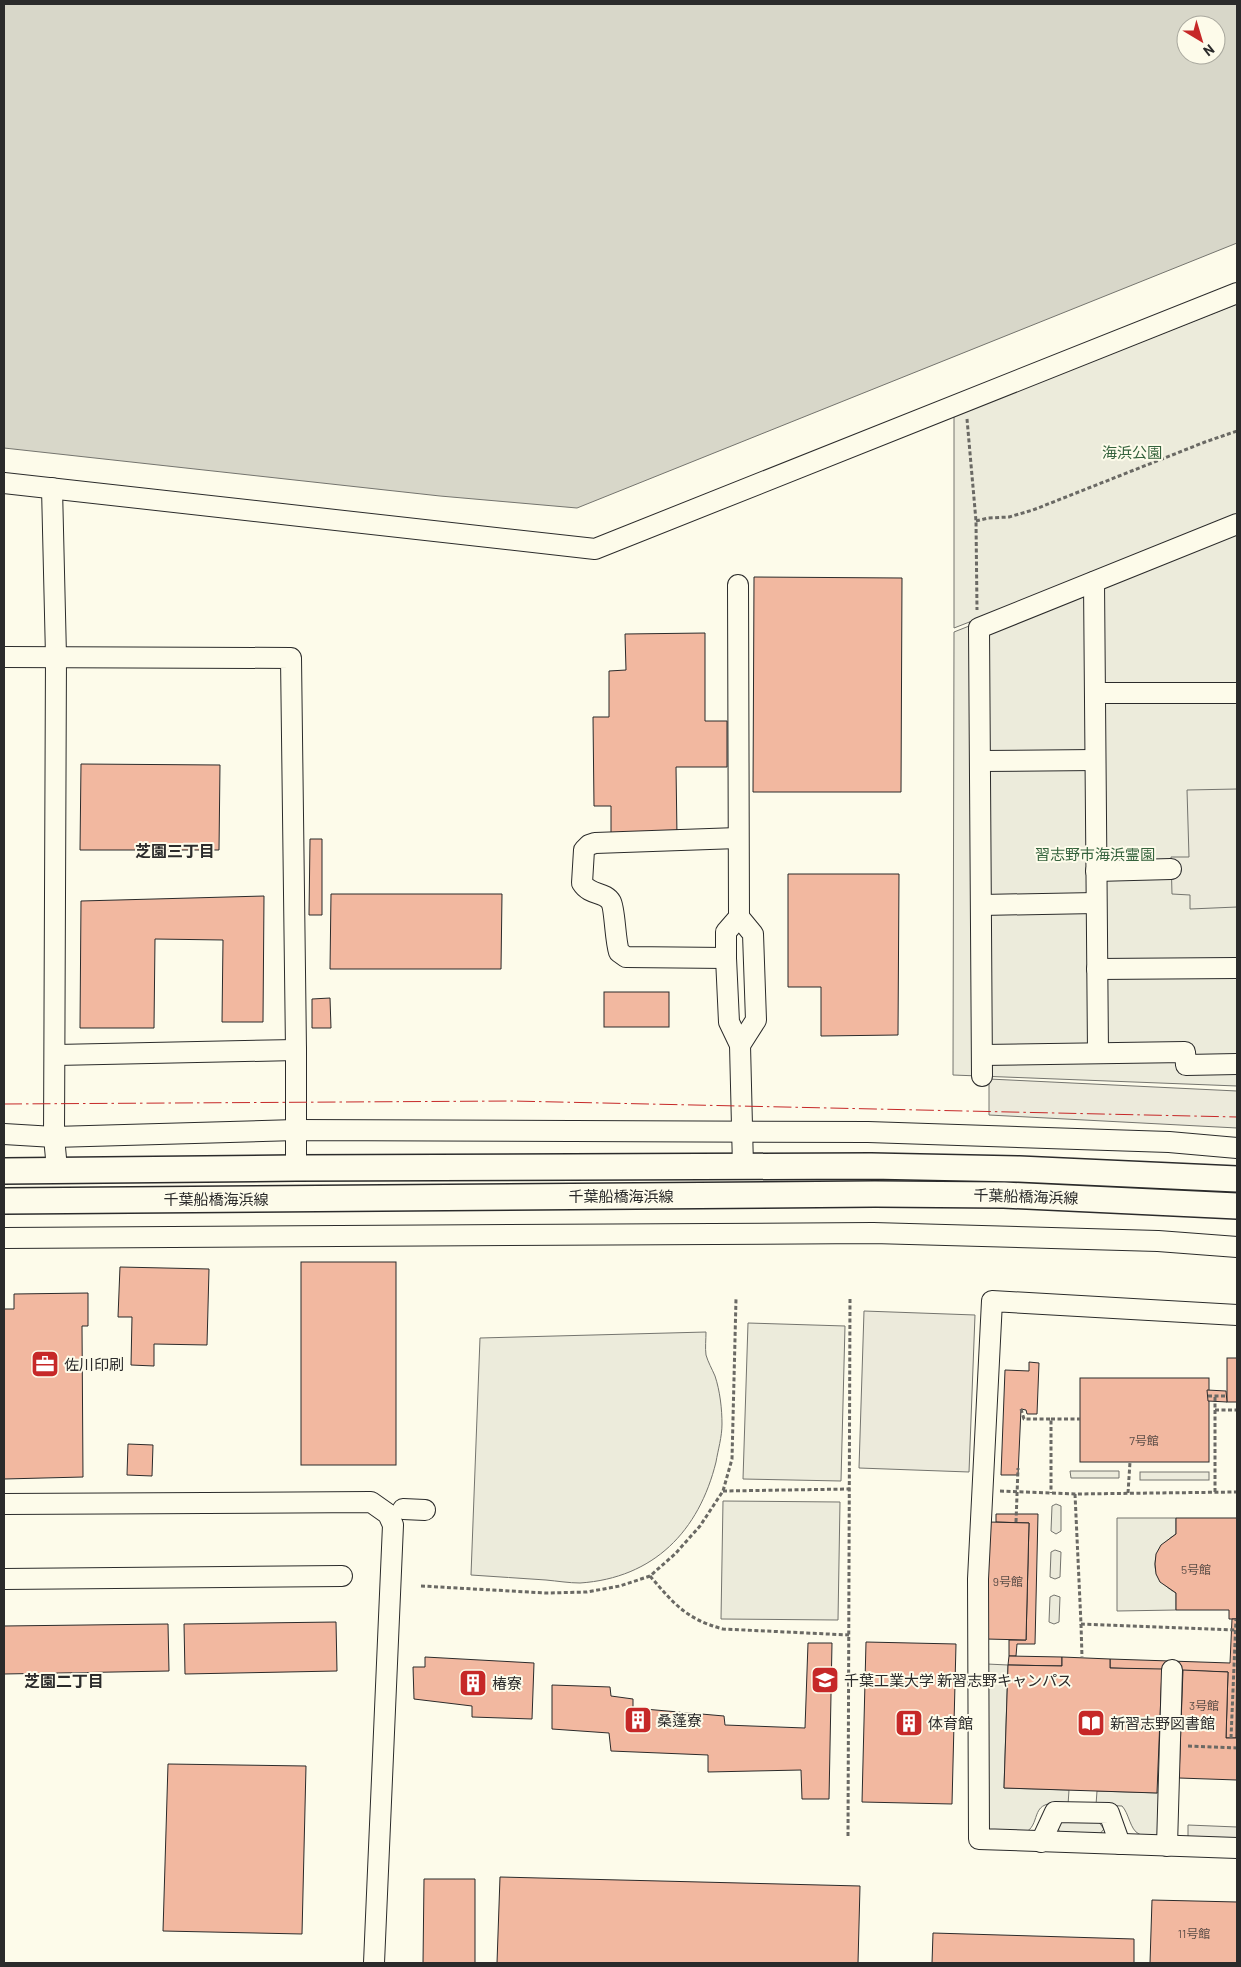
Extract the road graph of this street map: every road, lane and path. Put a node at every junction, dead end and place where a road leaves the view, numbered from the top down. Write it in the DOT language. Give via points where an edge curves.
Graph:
graph roads {
  1 [pos="1237,293"];
  2 [pos="966,401"];
  3 [pos="1237,431"];
  4 [pos="4,483"];
  5 [pos="52,488"];
  6 [pos="976,521"];
  7 [pos="1237,524"];
  8 [pos="1094,582"];
  9 [pos="738,585"];
  10 [pos="986,609"];
  11 [pos="56,656"];
  12 [pos="4,657"];
  13 [pos="1095,693"];
  14 [pos="1237,693"];
  15 [pos="1095,760"];
  16 [pos="980,761"];
  17 [pos="738,838"];
  18 [pos="1171,869"];
  19 [pos="1096,871"];
  20 [pos="1096,903"];
  21 [pos="980,905"];
  22 [pos="739,916"];
  23 [pos="726,958"];
  24 [pos="1237,968"];
  25 [pos="1097,969"];
  26 [pos="740,1045"];
  27 [pos="296,1050"];
  28 [pos="1098,1053"];
  29 [pos="56,1055"];
  30 [pos="982,1055"];
  31 [pos="1237,1064"];
  32 [pos="982,1076"];
  33 [pos="296,1130"];
  34 [pos="742,1133"];
  35 [pos="4,1134"];
  36 [pos="54,1137"];
  37 [pos="1237,1148"];
  38 [pos="743,1167"];
  39 [pos="296,1168"];
  40 [pos="57,1170"];
  41 [pos="4,1171"];
  42 [pos="1237,1179"];
  43 [pos="4,1201"];
  44 [pos="1237,1206"];
  45 [pos="4,1238"];
  46 [pos="1237,1247"];
  47 [pos="850,1298"];
  48 [pos="736,1299"];
  49 [pos="1237,1315"];
  50 [pos="1208,1396"];
  51 [pos="1215,1396"];
  52 [pos="1226,1396"];
  53 [pos="1021,1409"];
  54 [pos="1215,1410"];
  55 [pos="1237,1410"];
  56 [pos="1051,1419"];
  57 [pos="1080,1419"];
  58 [pos="1130,1462"];
  59 [pos="1018,1468"];
  60 [pos="850,1489"];
  61 [pos="982,1490"];
  62 [pos="723,1491"];
  63 [pos="1017,1492"];
  64 [pos="1215,1492"];
  65 [pos="1237,1492"];
  66 [pos="1051,1493"];
  67 [pos="1128,1493"];
  68 [pos="1075,1494"];
  69 [pos="4,1504"];
  70 [pos="403,1508"];
  71 [pos="425,1510"];
  72 [pos="1016,1522"];
  73 [pos="342,1576"];
  74 [pos="650,1576"];
  75 [pos="4,1579"];
  76 [pos="421,1586"];
  77 [pos="1236,1619"];
  78 [pos="1081,1624"];
  79 [pos="1236,1630"];
  80 [pos="849,1635"];
  81 [pos="1082,1657"];
  82 [pos="1172,1670"];
  83 [pos="1231,1738"];
  84 [pos="1170,1746"];
  85 [pos="1237,1748"];
  86 [pos="848,1836"];
  87 [pos="1041,1842"];
  88 [pos="1120,1844"];
  89 [pos="1167,1846"];
  90 [pos="1237,1848"];
  91 [pos="374,1963"];
  1 -- 2 [label="street"];
  2 -- 5 [label="street" via="595,549"];
  2 -- 6 [label="path"];
  3 -- 6 [label="path" via="1033,510"];
  4 -- 5 [label="street"];
  5 -- 11 [label="street"];
  6 -- 10 [label="path" via="977,612"];
  7 -- 8 [label="street"];
  8 -- 13 [label="street"];
  8 -- 16 [label="street" via="979,628"];
  9 -- 17 [label="street"];
  11 -- 12 [label="street"];
  11 -- 27 [label="street" via="291,658"];
  11 -- 29 [label="street"];
  13 -- 14 [label="street"];
  13 -- 15 [label="street"];
  15 -- 16 [label="street"];
  15 -- 19 [label="street"];
  16 -- 21 [label="street"];
  17 -- 22 [label="street"];
  17 -- 23 [label="street" via="595,843 584,850 582,883 589,891 612,902 619,952 626,957"];
  18 -- 19 [label="street"];
  19 -- 20 [label="street"];
  20 -- 21 [label="street"];
  20 -- 25 [label="street"];
  21 -- 30 [label="street"];
  22 -- 23 [label="street" via="726,932"];
  22 -- 26 [label="street" via="753,934 756,1020"];
  23 -- 26 [label="street" via="729,1022"];
  24 -- 25 [label="street"];
  25 -- 28 [label="street"];
  26 -- 34 [label="street"];
  27 -- 29 [label="street"];
  27 -- 33 [label="street"];
  28 -- 30 [label="street"];
  28 -- 31 [label="street" via="1184,1052 1186,1065"];
  29 -- 36 [label="street"];
  30 -- 32 [label="street"];
  33 -- 34 [label="street"];
  33 -- 36 [label="street"];
  33 -- 39 [label="street"];
  34 -- 37 [label="street" via="878,1133 1169,1142"];
  34 -- 38 [label="street"];
  35 -- 36 [label="street"];
  36 -- 40 [label="street"];
  38 -- 39 [label="main road, 千葉船橋海浜線"];
  38 -- 42 [label="main road, 千葉船橋海浜線" via="1010,1169"];
  39 -- 40 [label="main road, 千葉船橋海浜線"];
  40 -- 41 [label="main road, 千葉船橋海浜線"];
  43 -- 44 [label="main road, 千葉船橋海浜線" via="885,1194 1004,1195"];
  45 -- 46 [label="street" via="872,1233 1158,1241"];
  47 -- 60 [label="path"];
  48 -- 62 [label="path" via="732,1459"];
  49 -- 61 [label="street" via="992,1301"];
  50 -- 51 [label="path"];
  51 -- 52 [label="path"];
  51 -- 54 [label="path"];
  53 -- 56 [label="path" via="1024,1419"];
  54 -- 55 [label="path"];
  54 -- 64 [label="path"];
  56 -- 57 [label="path"];
  56 -- 66 [label="path"];
  58 -- 67 [label="path"];
  59 -- 63 [label="path"];
  60 -- 62 [label="path"];
  60 -- 80 [label="path"];
  61 -- 63 [label="path"];
  61 -- 87 [label="street" via="978,1579 980,1839"];
  62 -- 74 [label="path" via="700,1526"];
  63 -- 66 [label="path"];
  63 -- 72 [label="path"];
  64 -- 65 [label="path"];
  64 -- 67 [label="path"];
  66 -- 68 [label="path"];
  67 -- 68 [label="path"];
  68 -- 78 [label="path"];
  69 -- 91 [label="street" via="371,1502 388,1514 392,1525"];
  70 -- 71 [label="street"];
  73 -- 75 [label="street"];
  74 -- 76 [label="path" via="587,1592"];
  74 -- 80 [label="path" via="675,1605 704,1624 723,1629"];
  77 -- 79 [label="path"];
  78 -- 79 [label="path"];
  78 -- 81 [label="path"];
  79 -- 83 [label="path"];
  80 -- 86 [label="path"];
  82 -- 84 [label="street"];
  84 -- 85 [label="path"];
  84 -- 89 [label="street"];
  87 -- 88 [label="street"];
  87 -- 88 [label="street" via="1055,1812 1109,1813"];
  88 -- 89 [label="street"];
  89 -- 90 [label="street"];
}
